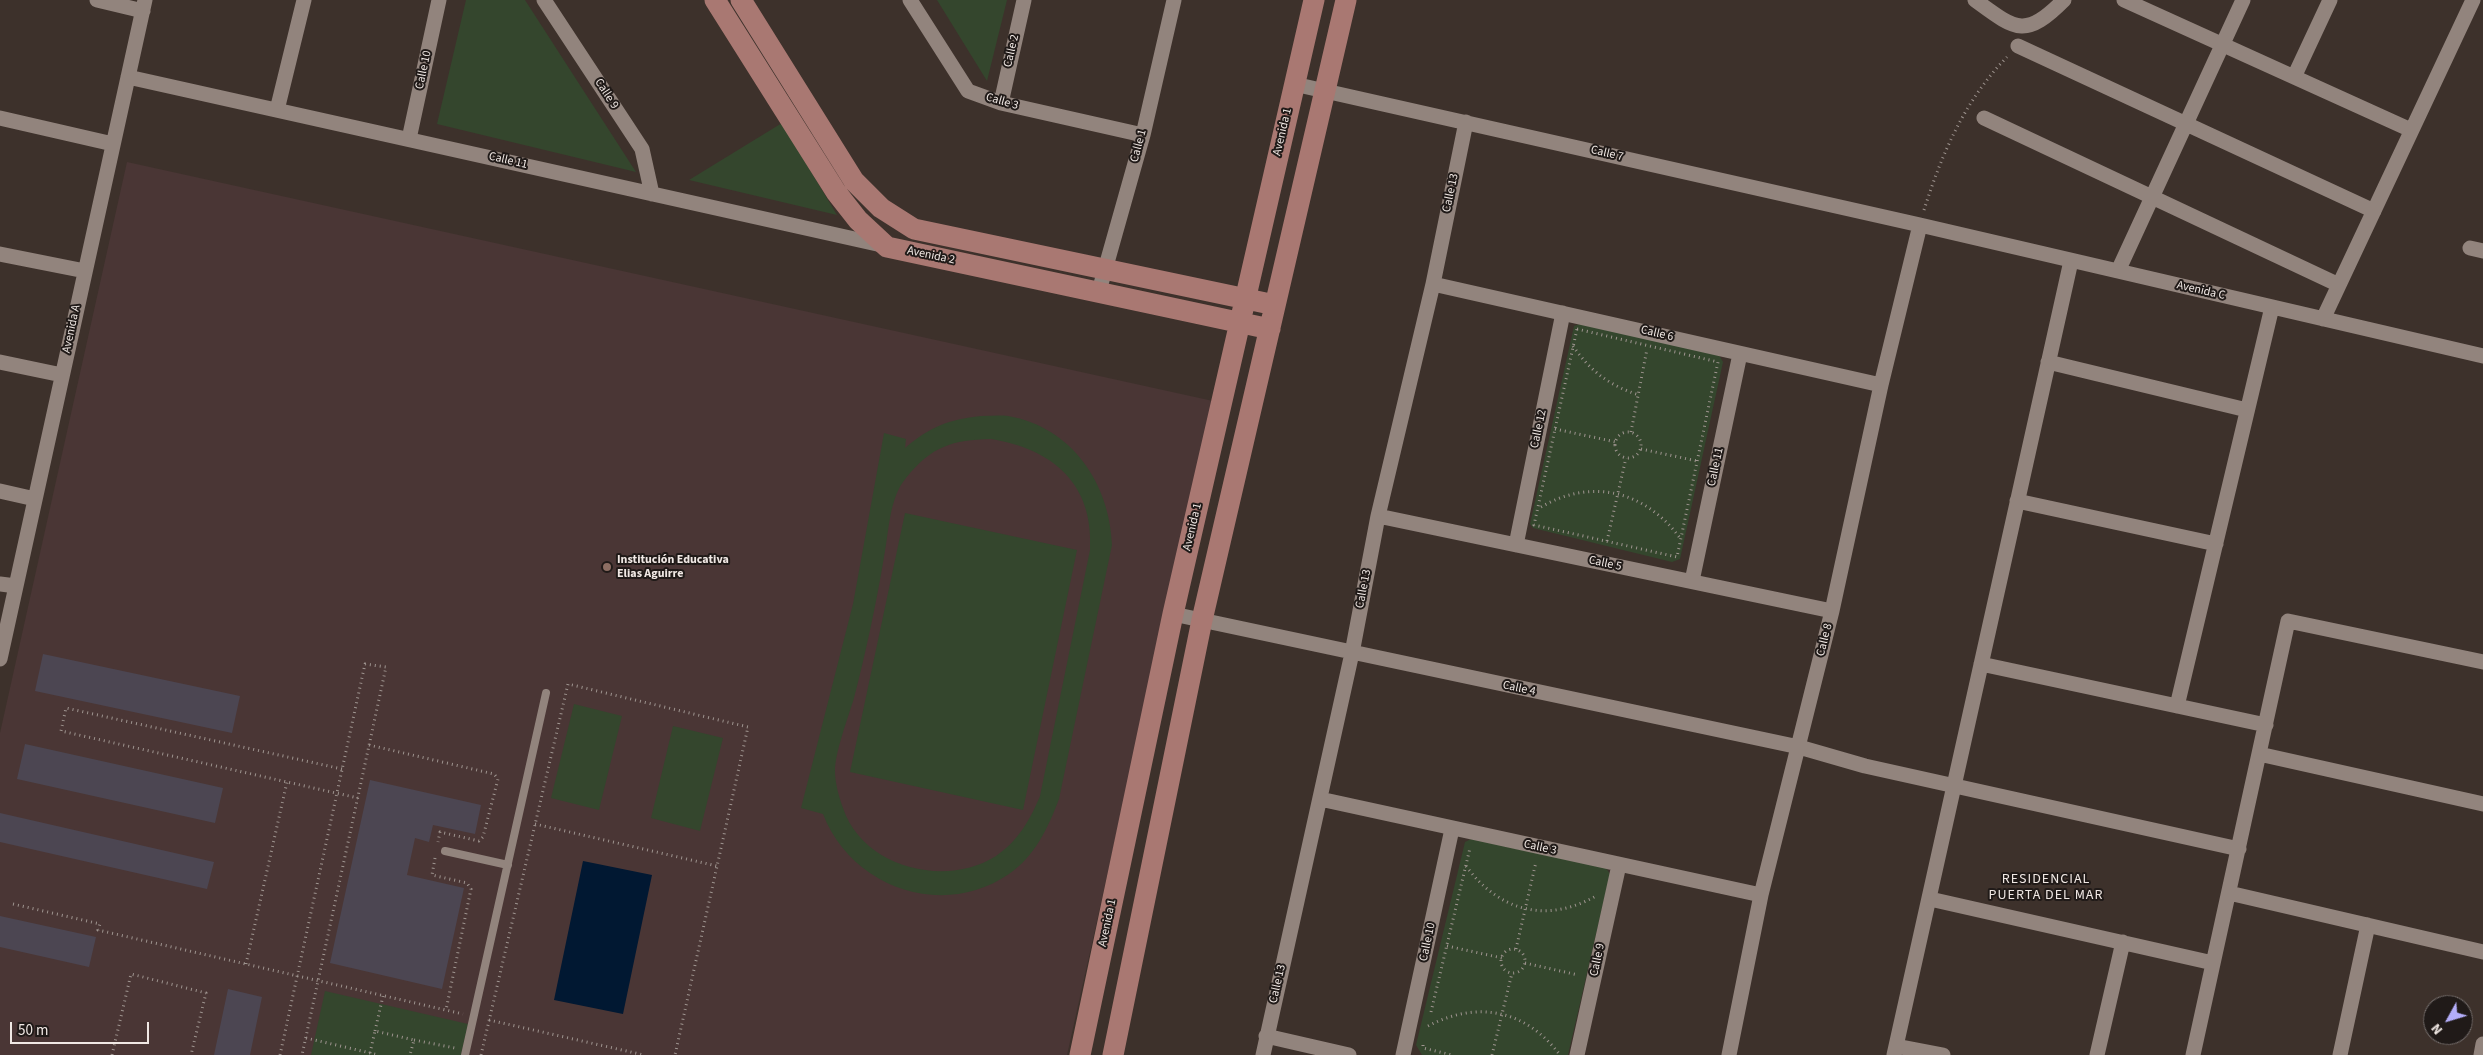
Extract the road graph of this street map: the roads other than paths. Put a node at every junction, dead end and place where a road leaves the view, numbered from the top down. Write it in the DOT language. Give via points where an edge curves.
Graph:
graph roads {
  1 [pos="97,0"];
  2 [pos="304,0"];
  3 [pos="439,0"];
  4 [pos="544,0"];
  5 [pos="715,0"];
  6 [pos="741,0"];
  7 [pos="910,0"];
  8 [pos="1024,0"];
  9 [pos="1174,0"];
  10 [pos="1314,0"];
  11 [pos="1346,0"];
  12 [pos="1975,0"];
  13 [pos="2064,0"];
  14 [pos="2124,0"];
  15 [pos="2243,0"];
  16 [pos="2330,0"];
  17 [pos="2473,0"];
  18 [pos="144,5"];
  19 [pos="2222,44"];
  20 [pos="2018,46"];
  21 [pos="128,76"];
  22 [pos="2294,77"];
  23 [pos="1294,84"];
  24 [pos="1324,92"];
  25 [pos="1000,103"];
  26 [pos="277,110"];
  27 [pos="0,118"];
  28 [pos="1984,118"];
  29 [pos="1466,122"];
  30 [pos="2186,124"];
  31 [pos="2411,130"];
  32 [pos="1142,135"];
  33 [pos="409,139"];
  34 [pos="114,144"];
  35 [pos="652,194"];
  36 [pos="2152,197"];
  37 [pos="2374,211"];
  38 [pos="1920,225"];
  39 [pos="888,247"];
  40 [pos="0,254"];
  41 [pos="2071,260"];
  42 [pos="1104,269"];
  43 [pos="2118,271"];
  44 [pos="85,272"];
  45 [pos="1433,284"];
  46 [pos="2339,285"];
  47 [pos="1099,291"];
  48 [pos="1245,298"];
  49 [pos="1275,305"];
  50 [pos="2272,307"];
  51 [pos="1563,313"];
  52 [pos="2323,319"];
  53 [pos="1240,321"];
  54 [pos="1270,329"];
  55 [pos="1740,354"];
  56 [pos="2483,356"];
  57 [pos="0,362"];
  58 [pos="2048,362"];
  59 [pos="62,375"];
  60 [pos="1881,385"];
  61 [pos="2247,410"];
  62 [pos="0,491"];
  63 [pos="35,499"];
  64 [pos="2017,502"];
  65 [pos="1378,516"];
  66 [pos="2216,544"];
  67 [pos="1516,545"];
  68 [pos="1692,581"];
  69 [pos="0,584"];
  70 [pos="16,586"];
  71 [pos="1832,611"];
  72 [pos="1173,614"];
  73 [pos="1202,620"];
  74 [pos="1352,653"];
  75 [pos="0,659"];
  76 [pos="2483,662"];
  77 [pos="1981,664"];
  78 [pos="546,692"];
  79 [pos="2177,706"];
  80 [pos="2266,725"];
  81 [pos="1798,748"];
  82 [pos="2260,754"];
  83 [pos="1954,786"];
  84 [pos="1320,799"];
  85 [pos="2483,804"];
  86 [pos="1452,828"];
  87 [pos="2239,849"];
  88 [pos="445,851"];
  89 [pos="508,865"];
  90 [pos="1619,865"];
  91 [pos="2229,893"];
  92 [pos="1761,895"];
  93 [pos="1930,900"];
  94 [pos="2368,925"];
  95 [pos="2123,942"];
  96 [pos="2483,952"];
  97 [pos="2213,963"];
  98 [pos="1266,1036"];
  99 [pos="2483,1044"];
  100 [pos="1895,1051"];
  101 [pos="466,1053"];
  102 [pos="1080,1055"];
  103 [pos="1113,1055"];
  104 [pos="1262,1055"];
  105 [pos="1349,1055"];
  106 [pos="1404,1055"];
  107 [pos="1577,1055"];
  108 [pos="1729,1055"];
  109 [pos="1943,1055"];
  110 [pos="2097,1055"];
  111 [pos="2193,1055"];
  112 [pos="2340,1055"];
  113 [pos="2481,1055"];
  1 -- 18 [label="street"];
  2 -- 26 [label="street"];
  3 -- 33 [label="street, Calle 10"];
  4 -- 35 [label="street, Calle 9" via="642,149"];
  5 -- 39 [label="street" via="836,192 858,220"];
  6 -- 42 [label="street, Avenida 2" via="854,181 881,208 914,229"];
  7 -- 25 [label="street, Calle 3" via="968,90"];
  8 -- 25 [label="street, Calle 2"];
  9 -- 32 [label="street, Calle 1"];
  10 -- 23 [label="street, Avenida 1"];
  11 -- 24 [label="street"];
  12 -- 13 [label="street" via="2006,23 2019,26 2044,19"];
  14 -- 19 [label="street"];
  15 -- 19 [label="street"];
  16 -- 22 [label="street"];
  17 -- 31 [label="street"];
  18 -- 21 [label="street, Avenida A"];
  19 -- 22 [label="street"];
  19 -- 30 [label="street"];
  20 -- 30 [label="street"];
  21 -- 26 [label="street, Calle 11"];
  21 -- 34 [label="street, Avenida A"];
  22 -- 31 [label="street"];
  23 -- 24 [label="street, Calle 7"];
  23 -- 48 [label="street, Avenida 1"];
  24 -- 29 [label="street, Calle 7"];
  24 -- 49 [label="street"];
  25 -- 32 [label="street, Calle 3"];
  26 -- 33 [label="street, Calle 11"];
  27 -- 34 [label="street"];
  28 -- 36 [label="street"];
  29 -- 38 [label="street, Calle 7"];
  29 -- 45 [label="street, Calle 13"];
  30 -- 36 [label="street"];
  30 -- 37 [label="street"];
  31 -- 37 [label="street"];
  32 -- 42 [label="street, Calle 1"];
  33 -- 35 [label="street, Calle 11"];
  34 -- 44 [label="street, Avenida A"];
  35 -- 39 [label="street, Calle 11"];
  36 -- 43 [label="street"];
  36 -- 46 [label="street"];
  37 -- 46 [label="street"];
  38 -- 41 [label="street, Avenida C"];
  38 -- 60 [label="street, Calle 8"];
  39 -- 47 [label="street, Avenida 2"];
  40 -- 44 [label="street"];
  41 -- 43 [label="street, Avenida C"];
  41 -- 58 [label="street"];
  42 -- 47 [label="street, Calle 1"];
  42 -- 48 [label="street, Avenida 2"];
  43 -- 50 [label="street, Avenida C"];
  44 -- 59 [label="street, Avenida A"];
  45 -- 51 [label="street, Calle 6"];
  45 -- 65 [label="street, Calle 13"];
  46 -- 52 [label="street"];
  47 -- 53 [label="street, Avenida 2"];
  48 -- 49 [label="street, Avenida 2"];
  48 -- 53 [label="street, Avenida 1"];
  49 -- 54 [label="street"];
  50 -- 52 [label="street, Avenida C"];
  50 -- 61 [label="street"];
  51 -- 55 [label="street, Calle 6"];
  51 -- 67 [label="street, Calle 12"];
  52 -- 56 [label="street, Avenida C"];
  53 -- 54 [label="street, Avenida 2"];
  53 -- 72 [label="street, Avenida 1"];
  54 -- 73 [label="street"];
  55 -- 60 [label="street, Calle 6"];
  55 -- 68 [label="street, Calle 11"];
  57 -- 59 [label="street"];
  58 -- 61 [label="street"];
  58 -- 64 [label="street"];
  59 -- 63 [label="street, Avenida A"];
  60 -- 71 [label="street, Calle 8"];
  61 -- 66 [label="street"];
  62 -- 63 [label="street"];
  63 -- 70 [label="street, Avenida A"];
  64 -- 66 [label="street"];
  64 -- 77 [label="street"];
  65 -- 67 [label="street, Calle 5"];
  65 -- 74 [label="street, Calle 13"];
  66 -- 79 [label="street"];
  67 -- 68 [label="street, Calle 5"];
  68 -- 71 [label="street, Calle 5"];
  69 -- 70 [label="street"];
  70 -- 75 [label="street, Avenida A"];
  71 -- 81 [label="street, Calle 8"];
  72 -- 73 [label="street, Calle 4"];
  72 -- 102 [label="street, Avenida 1"];
  73 -- 74 [label="street, Calle 4"];
  73 -- 103 [label="street"];
  74 -- 81 [label="street, Calle 4"];
  74 -- 84 [label="street, Calle 13"];
  76 -- 80 [label="street" via="2288,621"];
  77 -- 79 [label="street"];
  77 -- 83 [label="street"];
  78 -- 89 [label="lane"];
  79 -- 80 [label="street"];
  80 -- 82 [label="street"];
  81 -- 83 [label="street, Calle 4"];
  81 -- 92 [label="street, Calle 8"];
  82 -- 85 [label="street"];
  82 -- 87 [label="street"];
  83 -- 87 [label="street, Calle 4"];
  83 -- 93 [label="street"];
  84 -- 86 [label="street, Calle 3"];
  84 -- 98 [label="street, Calle 13"];
  86 -- 90 [label="street, Calle 3"];
  86 -- 106 [label="street, Calle 10"];
  87 -- 91 [label="street"];
  88 -- 89 [label="lane"];
  89 -- 101 [label="lane"];
  90 -- 92 [label="street, Calle 3"];
  90 -- 107 [label="street, Calle 9"];
  91 -- 94 [label="street"];
  91 -- 97 [label="street"];
  92 -- 108 [label="street, Calle 8"];
  93 -- 95 [label="street"];
  93 -- 100 [label="street"];
  94 -- 96 [label="street"];
  94 -- 112 [label="street"];
  95 -- 97 [label="street"];
  95 -- 110 [label="street"];
  97 -- 111 [label="street"];
  98 -- 104 [label="street, Calle 13"];
  98 -- 105 [label="street"];
  99 -- 113 [label="street"];
  100 -- 109 [label="street"];
}
